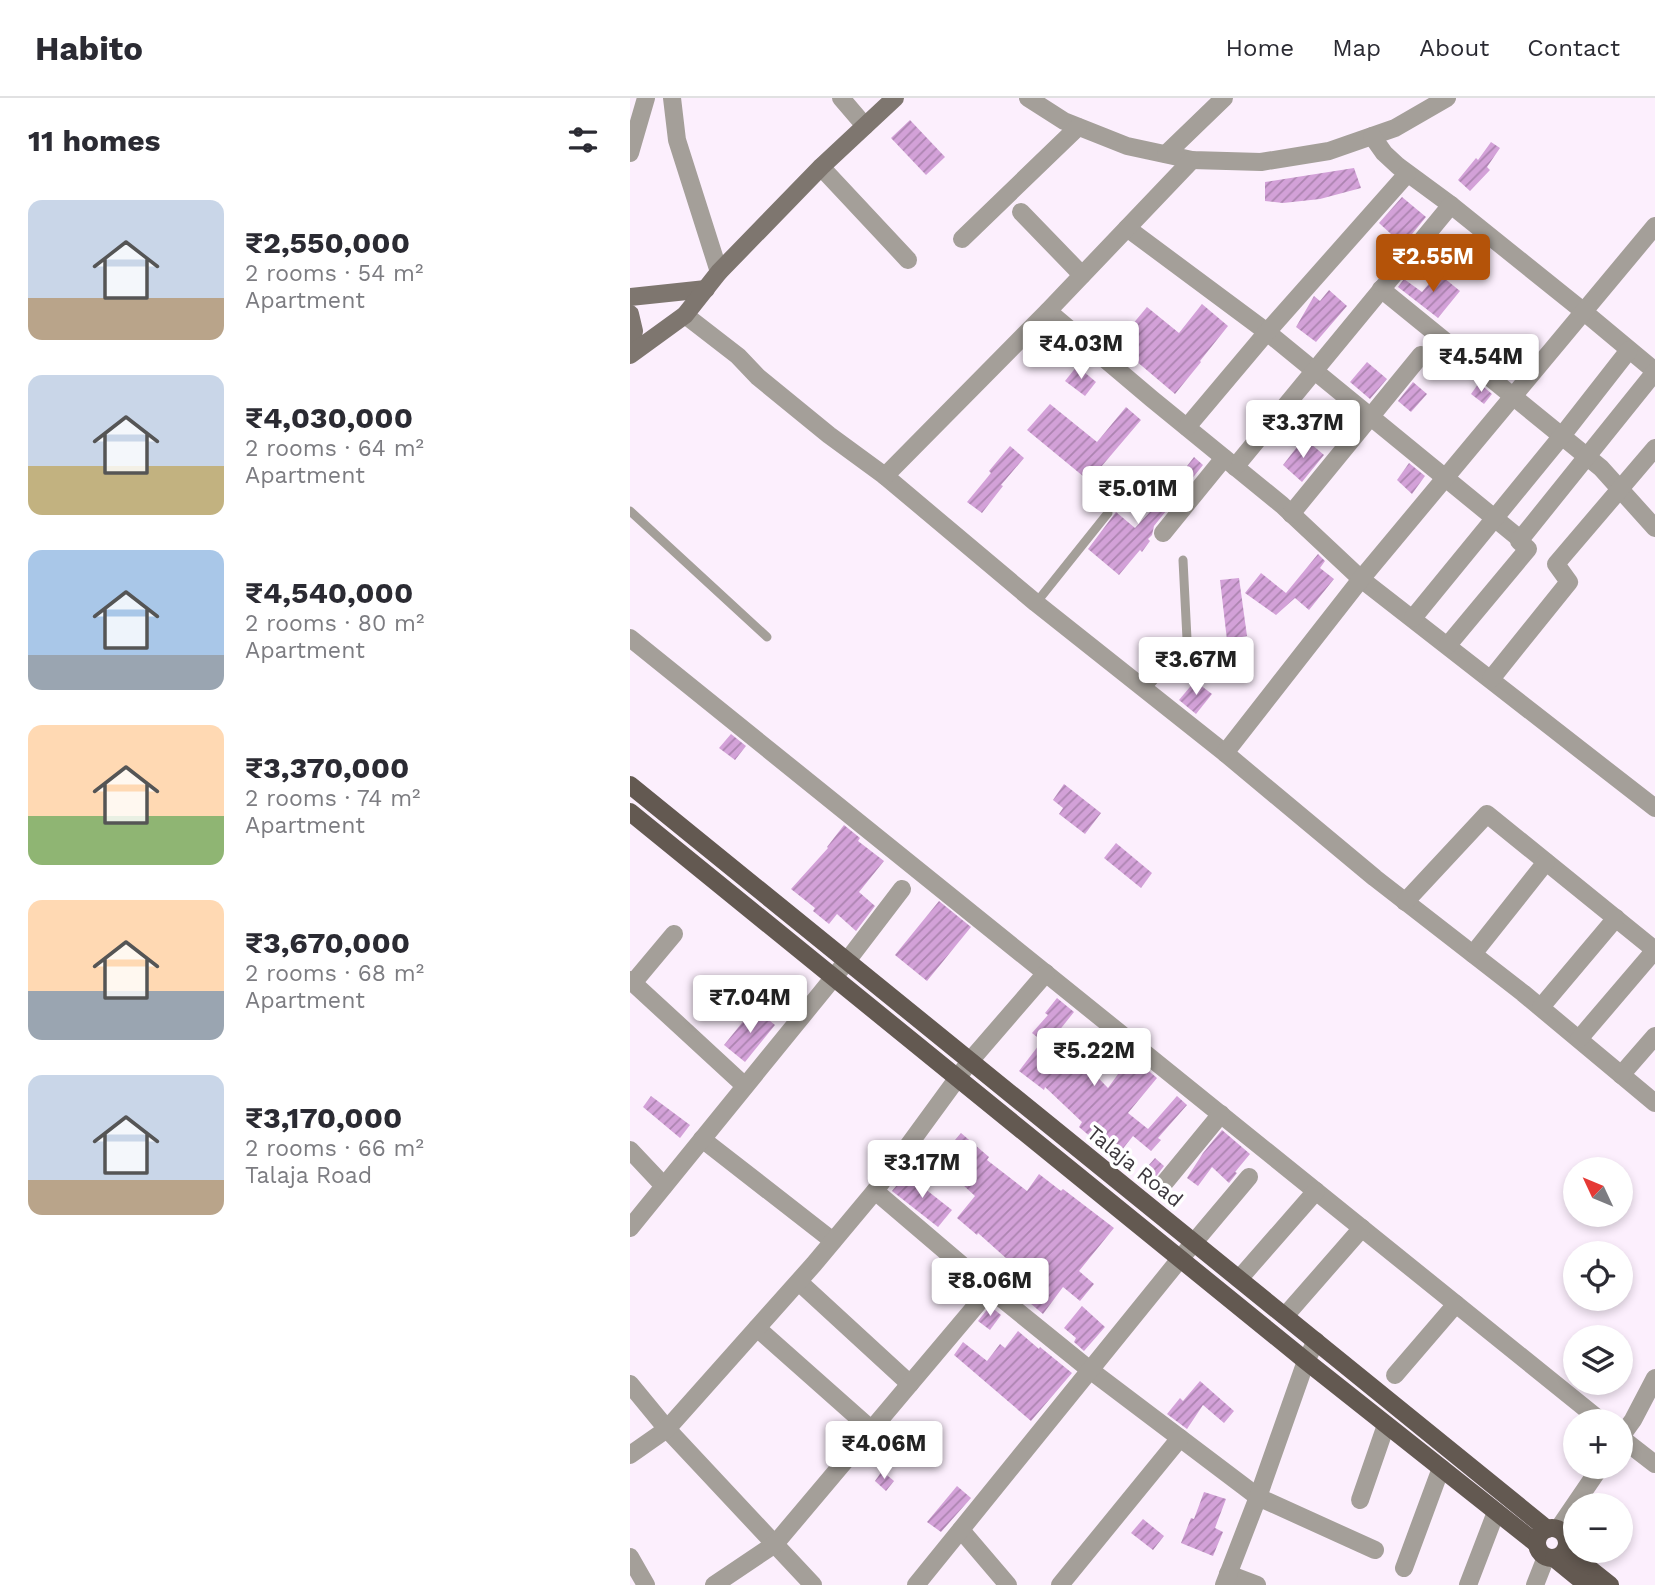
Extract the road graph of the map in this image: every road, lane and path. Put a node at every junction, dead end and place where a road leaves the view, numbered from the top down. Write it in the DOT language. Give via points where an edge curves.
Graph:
graph roads {
  1 [pos="646,98"];
  2 [pos="672,98"];
  3 [pos="841,98"];
  4 [pos="895,98"];
  5 [pos="1028,98"];
  6 [pos="1224,98"];
  7 [pos="1447,98"];
  8 [pos="865,126"];
  9 [pos="1079,127"];
  10 [pos="1372,136"];
  11 [pos="630,153"];
  12 [pos="1166,154"];
  13 [pos="1192,160"];
  14 [pos="821,167"];
  15 [pos="1408,174"];
  16 [pos="1451,205"];
  17 [pos="1021,212"];
  18 [pos="1655,226"];
  19 [pos="1127,228"];
  20 [pos="962,239"];
  21 [pos="908,260"];
  22 [pos="719,272"];
  23 [pos="1082,275"];
  24 [pos="706,289"];
  25 [pos="1381,289"];
  26 [pos="630,296"];
  27 [pos="1048,311"];
  28 [pos="1583,311"];
  29 [pos="630,314"];
  30 [pos="685,315"];
  31 [pos="1267,332"];
  32 [pos="1629,350"];
  33 [pos="630,352"];
  34 [pos="1420,355"];
  35 [pos="1313,370"];
  36 [pos="1655,371"];
  37 [pos="1513,396"];
  38 [pos="1370,416"];
  39 [pos="1187,428"];
  40 [pos="1561,437"];
  41 [pos="1655,448"];
  42 [pos="1587,457"];
  43 [pos="1230,462"];
  44 [pos="885,476"];
  45 [pos="1445,478"];
  46 [pos="1620,488"];
  47 [pos="630,510"];
  48 [pos="1108,513"];
  49 [pos="1292,514"];
  50 [pos="1494,518"];
  51 [pos="1655,528"];
  52 [pos="1163,533"];
  53 [pos="1520,539"];
  54 [pos="1183,560"];
  55 [pos="1362,579"];
  56 [pos="1036,603"];
  57 [pos="1413,618"];
  58 [pos="767,637"];
  59 [pos="630,638"];
  60 [pos="1448,645"];
  61 [pos="1491,679"];
  62 [pos="1145,691"];
  63 [pos="1225,753"];
  64 [pos="633,800"];
  65 [pos="1655,808"];
  66 [pos="1546,862"];
  67 [pos="902,889"];
  68 [pos="1405,902"];
  69 [pos="1616,918"];
  70 [pos="674,934"];
  71 [pos="1473,954"];
  72 [pos="847,961"];
  73 [pos="1046,973"];
  74 [pos="833,977"];
  75 [pos="632,981"];
  76 [pos="1541,1007"];
  77 [pos="1655,1036"];
  78 [pos="1579,1040"];
  79 [pos="970,1061"];
  80 [pos="1621,1075"];
  81 [pos="957,1077"];
  82 [pos="744,1086"];
  83 [pos="1655,1103"];
  84 [pos="1221,1114"];
  85 [pos="702,1139"];
  86 [pos="630,1150"];
  87 [pos="1249,1177"];
  88 [pos="664,1186"];
  89 [pos="1161,1187"];
  90 [pos="875,1191"];
  91 [pos="1316,1191"];
  92 [pos="630,1228"];
  93 [pos="1362,1228"];
  94 [pos="833,1241"];
  95 [pos="1194,1243"];
  96 [pos="1180,1259"];
  97 [pos="1239,1279"];
  98 [pos="799,1282"];
  99 [pos="990,1289"];
  100 [pos="1456,1304"];
  101 [pos="1285,1316"];
  102 [pos="757,1328"];
  103 [pos="1316,1341"];
  104 [pos="1306,1362"];
  105 [pos="1090,1370"];
  106 [pos="1395,1375"];
  107 [pos="1655,1378"];
  108 [pos="630,1384"];
  109 [pos="910,1384"];
  110 [pos="1586,1409"];
  111 [pos="1633,1420"];
  112 [pos="1386,1425"];
  113 [pos="667,1429"];
  114 [pos="872,1430"];
  115 [pos="1180,1438"];
  116 [pos="1633,1447"];
  117 [pos="630,1455"];
  118 [pos="1655,1464"];
  119 [pos="1441,1468"];
  120 [pos="1591,1479"];
  121 [pos="1258,1497"];
  122 [pos="1360,1500"];
  123 [pos="1496,1512"];
  124 [pos="1553,1529"];
  125 [pos="961,1530"];
  126 [pos="775,1544"];
  127 [pos="1375,1550"];
  128 [pos="1551,1552"];
  129 [pos="630,1557"];
  130 [pos="1404,1568"];
  131 [pos="1226,1580"];
  132 [pos="646,1585"];
  133 [pos="714,1585"];
  134 [pos="814,1585"];
  135 [pos="916,1585"];
  136 [pos="1008,1585"];
  137 [pos="1060,1585"];
  138 [pos="1257,1585"];
  139 [pos="1468,1585"];
  140 [pos="1535,1585"];
  141 [pos="1587,1585"];
  142 [pos="1610,1585"];
  1 -- 11 [label="street"];
  2 -- 22 [label="street" via="677,140"];
  3 -- 8 [label="street"];
  4 -- 8 [label="street"];
  5 -- 9 [label="street"];
  6 -- 12 [label="street"];
  7 -- 10 [label="street"];
  8 -- 14 [label="street"];
  9 -- 12 [label="street" via="1127,146"];
  9 -- 20 [label="street"];
  10 -- 13 [label="street" via="1329,151 1261,162"];
  10 -- 15 [label="street"];
  12 -- 13 [label="street"];
  13 -- 19 [label="street"];
  14 -- 21 [label="street"];
  14 -- 22 [label="street"];
  15 -- 16 [label="street"];
  15 -- 31 [label="street"];
  16 -- 25 [label="street"];
  16 -- 28 [label="street"];
  17 -- 23 [label="street"];
  18 -- 28 [label="street"];
  19 -- 23 [label="street"];
  19 -- 31 [label="street"];
  22 -- 24 [label="street"];
  23 -- 27 [label="street"];
  24 -- 26 [label="street"];
  24 -- 30 [label="street"];
  25 -- 35 [label="street"];
  25 -- 37 [label="street"];
  27 -- 39 [label="street"];
  27 -- 44 [label="street"];
  28 -- 32 [label="street"];
  28 -- 37 [label="street"];
  29 -- 33 [label="street" via="634,331"];
  30 -- 33 [label="street"];
  30 -- 44 [label="street"];
  31 -- 35 [label="street"];
  31 -- 39 [label="street"];
  32 -- 36 [label="street"];
  32 -- 40 [label="street"];
  34 -- 38 [label="street"];
  35 -- 38 [label="street"];
  35 -- 43 [label="street"];
  36 -- 42 [label="street"];
  37 -- 40 [label="street"];
  37 -- 45 [label="street"];
  38 -- 45 [label="street"];
  38 -- 49 [label="street"];
  39 -- 43 [label="street"];
  40 -- 42 [label="street"];
  40 -- 50 [label="street"];
  41 -- 46 [label="street"];
  42 -- 46 [label="street"];
  42 -- 53 [label="street"];
  43 -- 49 [label="street"];
  43 -- 52 [label="street"];
  44 -- 56 [label="street"];
  45 -- 50 [label="street"];
  45 -- 55 [label="street"];
  46 -- 51 [label="street"];
  46 -- 61 [label="street" via="1556,564 1569,582"];
  47 -- 58 [label="lane"];
  48 -- 56 [label="lane"];
  49 -- 55 [label="street"];
  50 -- 53 [label="street"];
  50 -- 57 [label="street"];
  53 -- 60 [label="street" via="1528,549"];
  54 -- 62 [label="lane" via="1187,639"];
  55 -- 57 [label="street"];
  55 -- 63 [label="street"];
  56 -- 62 [label="street"];
  57 -- 60 [label="street"];
  59 -- 73 [label="street"];
  60 -- 61 [label="street"];
  61 -- 65 [label="street"];
  62 -- 63 [label="street"];
  63 -- 68 [label="street"];
  64 -- 72 [label="main road, Talaja Road"];
  64 -- 74 [label="main road, Talaja Road"];
  66 -- 68 [label="street" via="1487,814"];
  66 -- 69 [label="street"];
  66 -- 71 [label="street"];
  67 -- 72 [label="street"];
  68 -- 71 [label="street"];
  69 -- 76 [label="street"];
  69 -- 78 [label="street" via="1655,950"];
  70 -- 75 [label="street"];
  71 -- 76 [label="street"];
  72 -- 74 [label="street"];
  72 -- 79 [label="main road, Talaja Road"];
  73 -- 79 [label="street"];
  73 -- 84 [label="street"];
  74 -- 81 [label="main road, Talaja Road"];
  74 -- 82 [label="street"];
  75 -- 82 [label="street"];
  76 -- 78 [label="street"];
  77 -- 80 [label="street"];
  78 -- 80 [label="street"];
  79 -- 81 [label="street"];
  79 -- 95 [label="main road, Talaja Road"];
  80 -- 83 [label="street"];
  81 -- 90 [label="street"];
  81 -- 96 [label="main road, Talaja Road"];
  82 -- 85 [label="street"];
  84 -- 89 [label="street"];
  84 -- 91 [label="street"];
  85 -- 88 [label="street"];
  85 -- 94 [label="street"];
  86 -- 88 [label="street"];
  87 -- 95 [label="street"];
  88 -- 92 [label="street"];
  90 -- 94 [label="street"];
  90 -- 99 [label="street"];
  91 -- 93 [label="street"];
  91 -- 97 [label="street"];
  93 -- 100 [label="street"];
  93 -- 101 [label="street"];
  94 -- 98 [label="street"];
  95 -- 96 [label="street"];
  95 -- 97 [label="main road, Talaja Road"];
  96 -- 104 [label="main road, Talaja Road"];
  96 -- 105 [label="street"];
  97 -- 101 [label="main road, Talaja Road"];
  98 -- 102 [label="street"];
  98 -- 109 [label="street"];
  99 -- 105 [label="street"];
  99 -- 109 [label="street"];
  100 -- 106 [label="street"];
  100 -- 110 [label="street"];
  101 -- 103 [label="main road, Talaja Road"];
  102 -- 113 [label="street"];
  102 -- 114 [label="street"];
  103 -- 104 [label="street"];
  103 -- 124 [label="main road, Talaja Road"];
  104 -- 112 [label="main road, Talaja Road"];
  104 -- 121 [label="street"];
  105 -- 115 [label="street"];
  105 -- 125 [label="street"];
  107 -- 111 [label="street"];
  108 -- 113 [label="street"];
  109 -- 114 [label="street"];
  112 -- 119 [label="main road, Talaja Road"];
  112 -- 122 [label="street"];
  113 -- 117 [label="street"];
  113 -- 126 [label="street"];
  114 -- 126 [label="street"];
  115 -- 121 [label="street"];
  115 -- 137 [label="street"];
  116 -- 118 [label="street"];
  119 -- 123 [label="main road, Talaja Road"];
  119 -- 130 [label="street"];
  120 -- 124 [label="street"];
  121 -- 127 [label="street"];
  121 -- 131 [label="street"];
  123 -- 128 [label="main road, Talaja Road"];
  123 -- 139 [label="street"];
  124 -- 128 [label="main road" via="1539,1535"];
  124 -- 128 [label="main road" via="1565,1535 1568,1545"];
  125 -- 135 [label="street"];
  125 -- 136 [label="street"];
  126 -- 133 [label="street"];
  126 -- 134 [label="street"];
  128 -- 140 [label="street"];
  128 -- 141 [label="main road, Talaja Road"];
  128 -- 142 [label="main road, Talaja Road"];
  129 -- 132 [label="street"];
  131 -- 138 [label="street"];
}
